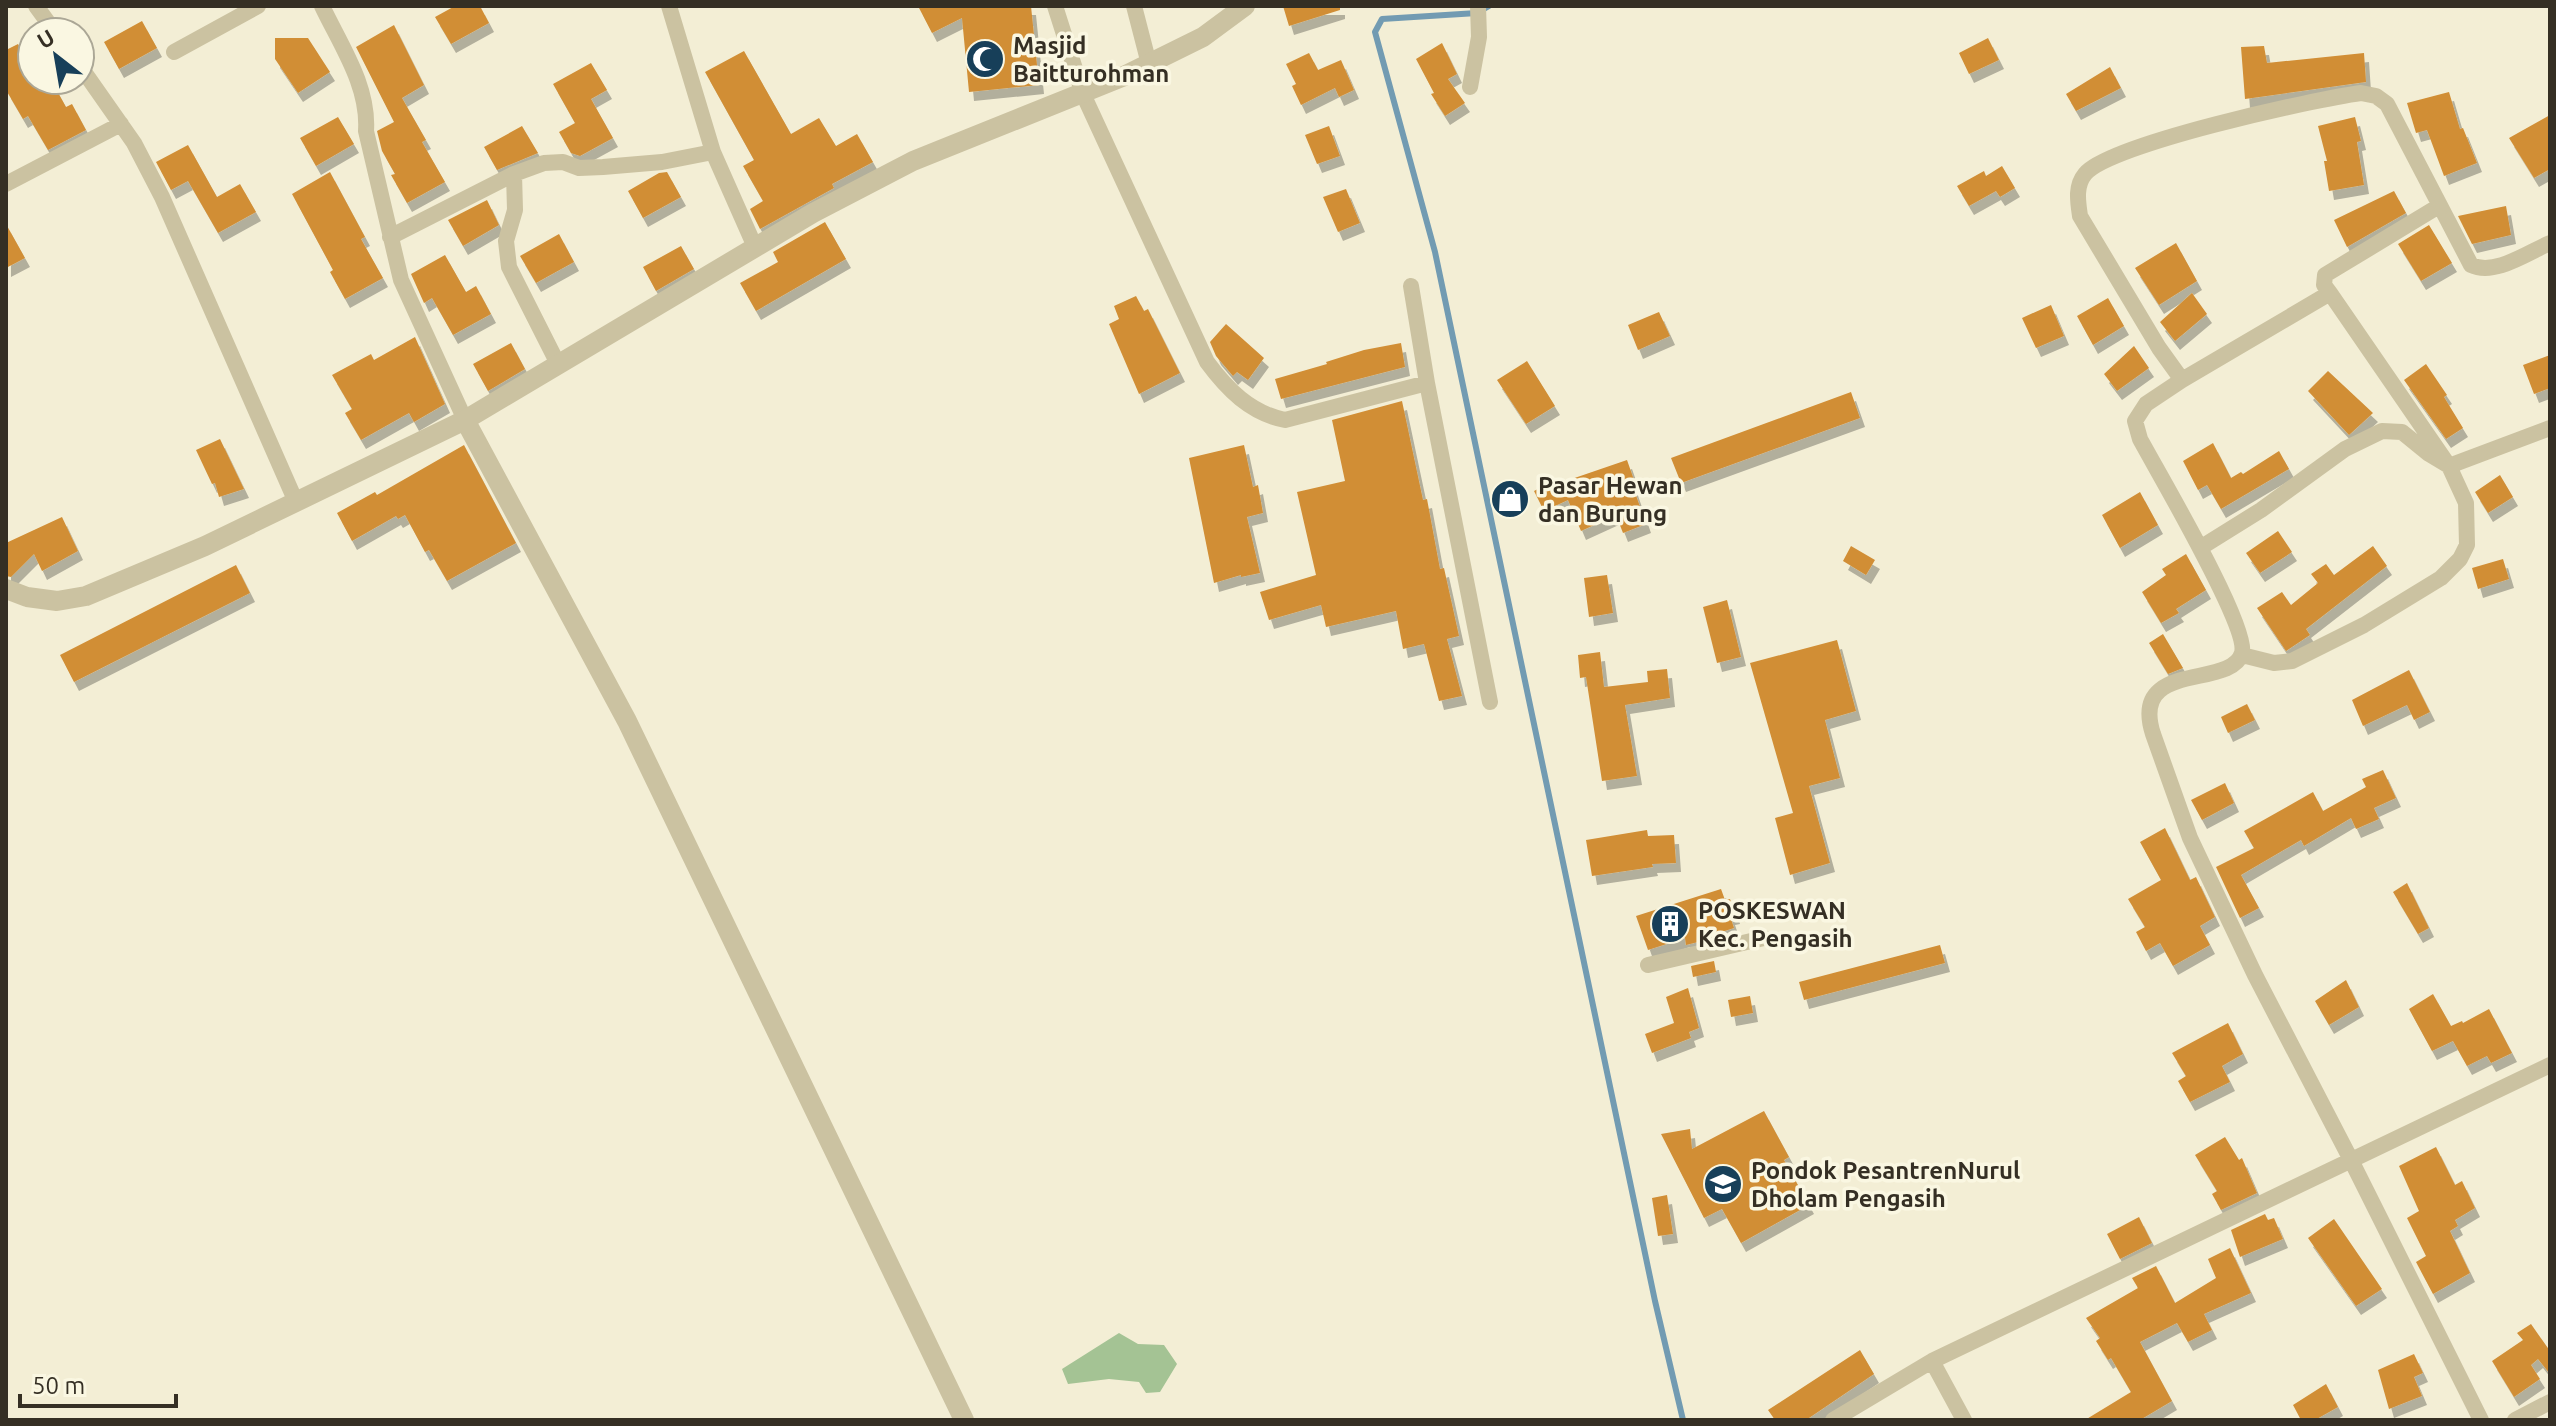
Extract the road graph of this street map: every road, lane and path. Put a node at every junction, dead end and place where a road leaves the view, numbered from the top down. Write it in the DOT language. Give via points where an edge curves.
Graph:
graph roads {
  1 [pos="258,6"];
  2 [pos="322,6"];
  3 [pos="669,6"];
  4 [pos="1055,6"];
  5 [pos="1134,6"];
  6 [pos="1245,6"];
  7 [pos="1479,11"];
  8 [pos="174,52"];
  9 [pos="1149,64"];
  10 [pos="1470,87"];
  11 [pos="96,89"];
  12 [pos="1083,94"];
  13 [pos="121,124"];
  14 [pos="713,152"];
  15 [pos="514,174"];
  16 [pos="6,184"];
  17 [pos="2439,206"];
  18 [pos="390,237"];
  19 [pos="2550,243"];
  20 [pos="755,247"];
  21 [pos="1411,286"];
  22 [pos="2330,293"];
  23 [pos="558,364"];
  24 [pos="2182,380"];
  25 [pos="1427,383"];
  26 [pos="465,420"];
  27 [pos="2550,428"];
  28 [pos="2449,466"];
  29 [pos="296,502"];
  30 [pos="2200,548"];
  31 [pos="6,589"];
  32 [pos="2242,655"];
  33 [pos="1490,702"];
  34 [pos="1764,938"];
  35 [pos="1648,965"];
  36 [pos="2550,1065"];
  37 [pos="2351,1160"];
  38 [pos="1932,1361"];
  39 [pos="2550,1402"];
  40 [pos="964,1420"];
  41 [pos="1833,1420"];
  42 [pos="1964,1420"];
  43 [pos="2481,1420"];
  44 [pos="2515,1420"];
  1 -- 8 [label="street"];
  2 -- 18 [label="street" via="368,109 366,131"];
  3 -- 14 [label="street"];
  4 -- 12 [label="street"];
  5 -- 9 [label="street"];
  6 -- 9 [label="street" via="1203,37"];
  7 -- 10 [label="street"];
  9 -- 12 [label="street"];
  11 -- 13 [label="street"];
  12 -- 20 [label="street" via="913,161"];
  12 -- 25 [label="street" via="1207,362 1225,386 1266,416 1285,420"];
  13 -- 16 [label="street"];
  13 -- 29 [label="street" via="185,247"];
  14 -- 15 [label="street" via="603,167 544,163"];
  14 -- 20 [label="street"];
  15 -- 18 [label="street"];
  15 -- 23 [label="street" via="515,210 506,241 509,267"];
  17 -- 19 [label="street" via="2462,252 2481,270"];
  17 -- 22 [label="street" via="2325,275"];
  17 -- 24 [label="street" via="2387,104 2361,93 2271,110 2117,154 2085,174 2077,196 2080,216"];
  18 -- 26 [label="street" via="401,280"];
  20 -- 23 [label="street"];
  21 -- 25 [label="street"];
  22 -- 24 [label="street"];
  22 -- 28 [label="street"];
  23 -- 26 [label="street"];
  24 -- 30 [label="street" via="2146,404 2135,421"];
  25 -- 33 [label="street"];
  26 -- 29 [label="street"];
  26 -- 40 [label="street" via="627,721"];
  27 -- 28 [label="street"];
  28 -- 30 [label="street" via="2402,432 2382,431 2345,449"];
  28 -- 32 [label="street" via="2466,503 2468,533 2467,545 2451,569 2376,618 2292,661 2274,663"];
  29 -- 31 [label="street" via="86,596 57,601"];
  30 -- 32 [label="street" via="2237,626"];
  32 -- 37 [label="street" via="2233,664 2162,689 2149,705 2148,719 2190,838"];
  34 -- 35 [label="street"];
  36 -- 37 [label="street"];
  37 -- 38 [label="street"];
  37 -- 43 [label="street"];
  38 -- 41 [label="street"];
  38 -- 42 [label="street"];
  39 -- 44 [label="street"];
}
